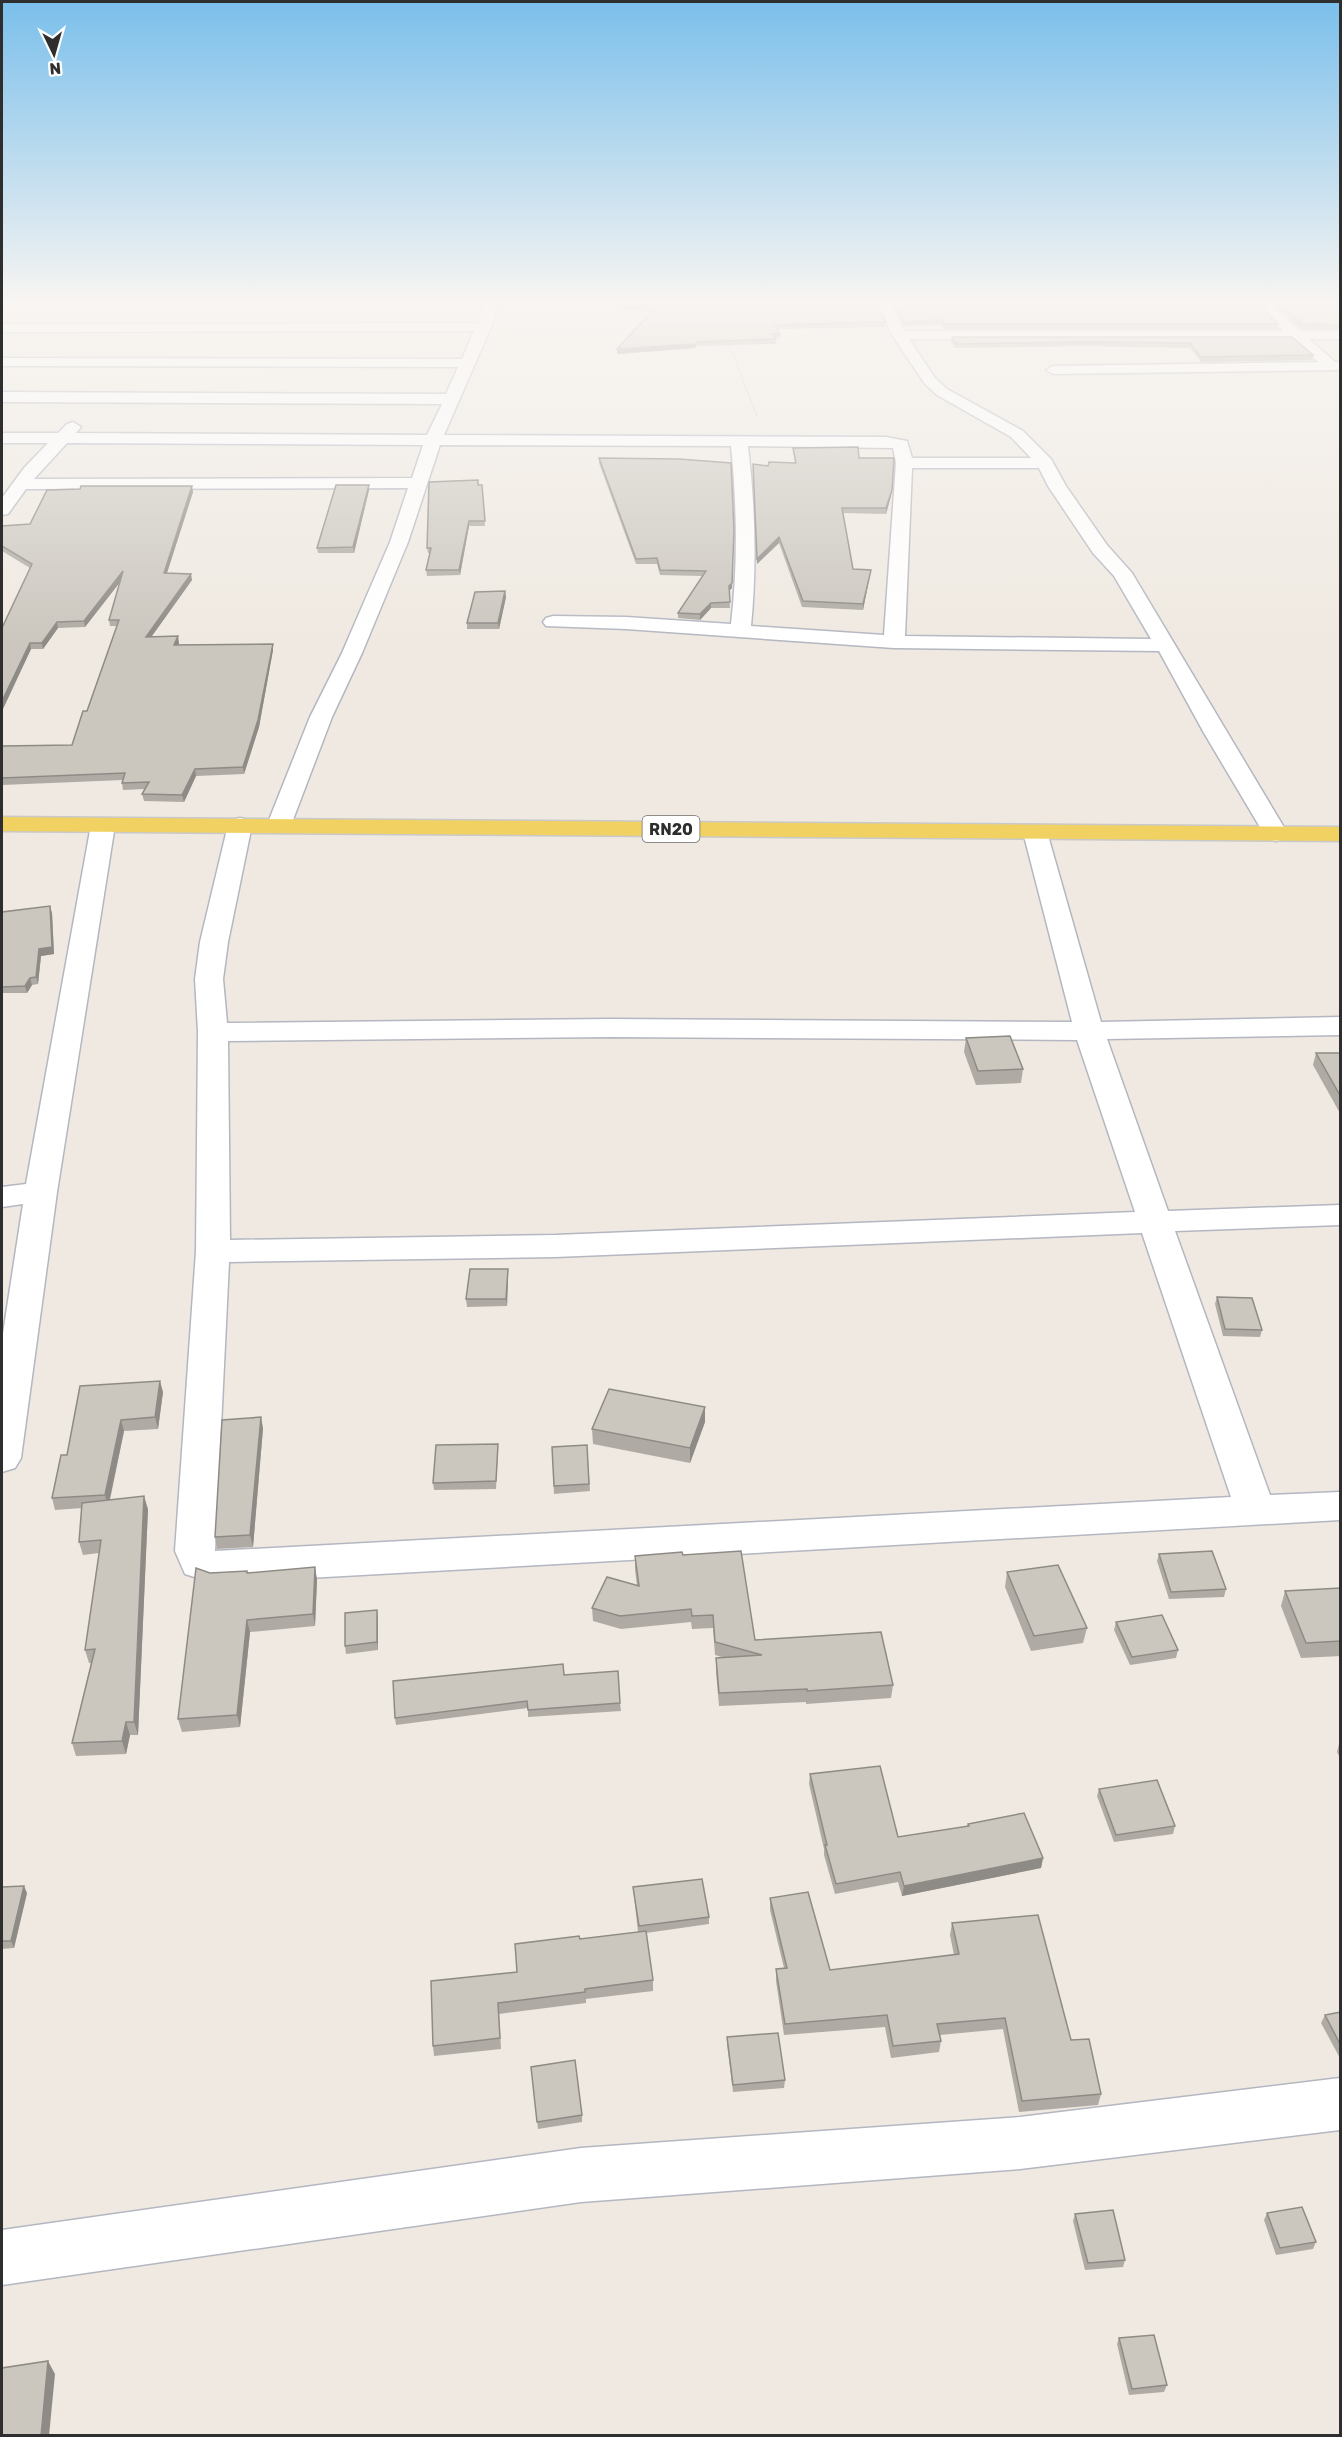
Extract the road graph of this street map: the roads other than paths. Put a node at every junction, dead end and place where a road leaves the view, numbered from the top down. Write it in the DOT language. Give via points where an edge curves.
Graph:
graph roads {
  1 [pos="81,416"];
  2 [pos="444,416"];
  3 [pos="984,416"];
  4 [pos="64,437"];
  5 [pos="2,438"];
  6 [pos="433,441"];
  7 [pos="739,442"];
  8 [pos="1045,463"];
  9 [pos="904,464"];
  10 [pos="419,483"];
  11 [pos="21,484"];
  12 [pos="2,510"];
  13 [pos="553,622"];
  14 [pos="740,632"];
  15 [pos="894,642"];
  16 [pos="1165,645"];
  17 [pos="2,824"];
  18 [pos="103,825"];
  19 [pos="240,825"];
  20 [pos="279,825"];
  21 [pos="1035,832"];
  22 [pos="1276,834"];
  23 [pos="1341,834"];
  24 [pos="1341,1026"];
  25 [pos="1089,1031"];
  26 [pos="213,1032"];
  27 [pos="41,1192"];
  28 [pos="2,1197"];
  29 [pos="1341,1215"];
  30 [pos="1153,1221"];
  31 [pos="213,1251"];
  32 [pos="2,1458"];
  33 [pos="1341,1506"];
  34 [pos="1255,1509"];
  35 [pos="1341,2104"];
  36 [pos="2,2258"];
  1 -- 4 [label="street"];
  2 -- 6 [label="street"];
  3 -- 8 [label="street" via="1017,434"];
  4 -- 5 [label="street"];
  4 -- 6 [label="street"];
  4 -- 11 [label="street"];
  6 -- 7 [label="street"];
  6 -- 10 [label="street"];
  7 -- 9 [label="street" via="895,443 902,447"];
  7 -- 14 [label="street" via="746,505"];
  8 -- 9 [label="street"];
  8 -- 16 [label="street" via="1100,549 1122,573"];
  9 -- 15 [label="street"];
  10 -- 11 [label="street"];
  10 -- 20 [label="street" via="399,542 321,717"];
  11 -- 12 [label="street"];
  13 -- 14 [label="street"];
  14 -- 15 [label="street"];
  15 -- 16 [label="street"];
  16 -- 22 [label="street"];
  17 -- 18 [label="main road, RN20"];
  18 -- 19 [label="main road, RN20"];
  18 -- 27 [label="street"];
  19 -- 20 [label="main road, RN20"];
  19 -- 26 [label="street" via="209,979"];
  20 -- 21 [label="main road, RN20"];
  21 -- 22 [label="main road, RN20"];
  21 -- 25 [label="street"];
  22 -- 23 [label="main road, RN20"];
  24 -- 25 [label="street"];
  25 -- 26 [label="street" via="611,1028"];
  25 -- 30 [label="street"];
  26 -- 31 [label="street"];
  27 -- 28 [label="street"];
  27 -- 32 [label="street"];
  29 -- 30 [label="street"];
  30 -- 31 [label="street" via="555,1246"];
  30 -- 34 [label="street"];
  31 -- 34 [label="street" via="195,1551 199,1563 204,1565"];
  33 -- 34 [label="street"];
  35 -- 36 [label="street" via="1020,2143 581,2175"];
}
